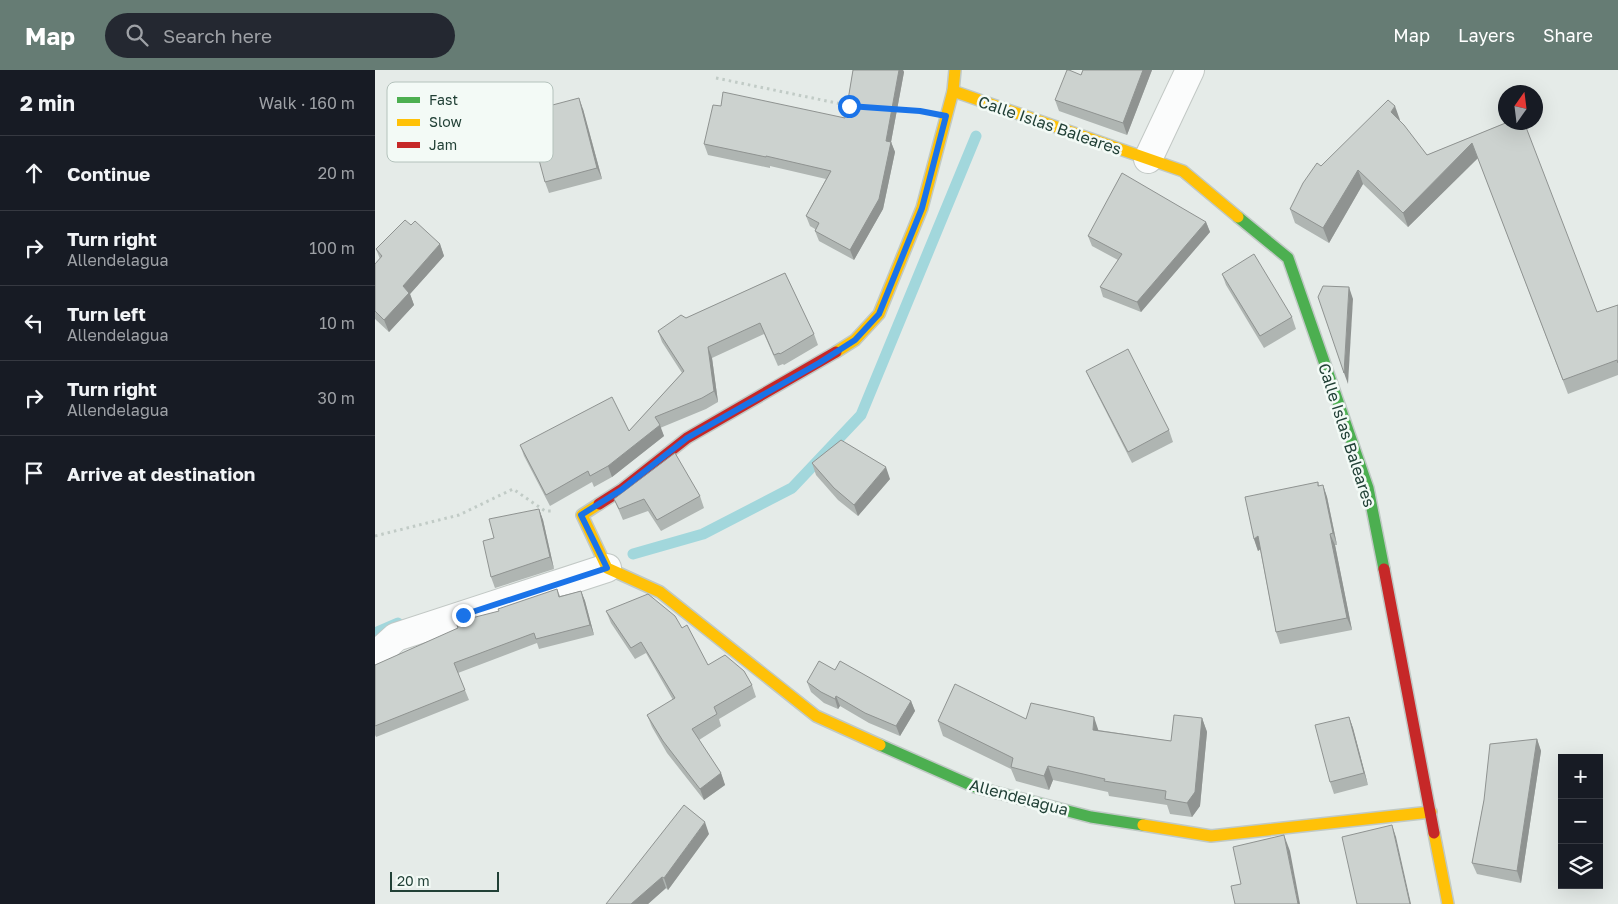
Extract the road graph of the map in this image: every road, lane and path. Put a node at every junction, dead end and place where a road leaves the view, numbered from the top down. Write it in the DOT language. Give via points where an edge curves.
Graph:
graph roads {
  1 [pos="955,70"];
  2 [pos="1190,70"];
  3 [pos="715,78"];
  4 [pos="953,91"];
  5 [pos="858,107"];
  6 [pos="894,109"];
  7 [pos="946,116"];
  8 [pos="1148,159"];
  9 [pos="581,515"];
  10 [pos="375,536"];
  11 [pos="607,568"];
  12 [pos="375,656"];
  13 [pos="1431,812"];
  14 [pos="1448,904"];
  1 -- 4 [label="street"];
  2 -- 8 [label="street"];
  3 -- 5 [label="path"];
  4 -- 7 [label="street"];
  4 -- 8 [label="street, Calle Islas Baleares"];
  6 -- 7 [label="path"];
  7 -- 9 [label="street" via="922,208 879,314 855,340 687,438 621,490"];
  8 -- 13 [label="street, Calle Islas Baleares" via="1183,171 1288,258 1368,488"];
  9 -- 10 [label="path" via="545,511 513,489 459,515"];
  9 -- 11 [label="street"];
  11 -- 12 [label="street" via="396,637"];
  11 -- 13 [label="street, Allendelagua" via="660,592 817,716 975,787 1091,817 1211,836"];
  13 -- 14 [label="street, Calle Islas Baleares"];
}
